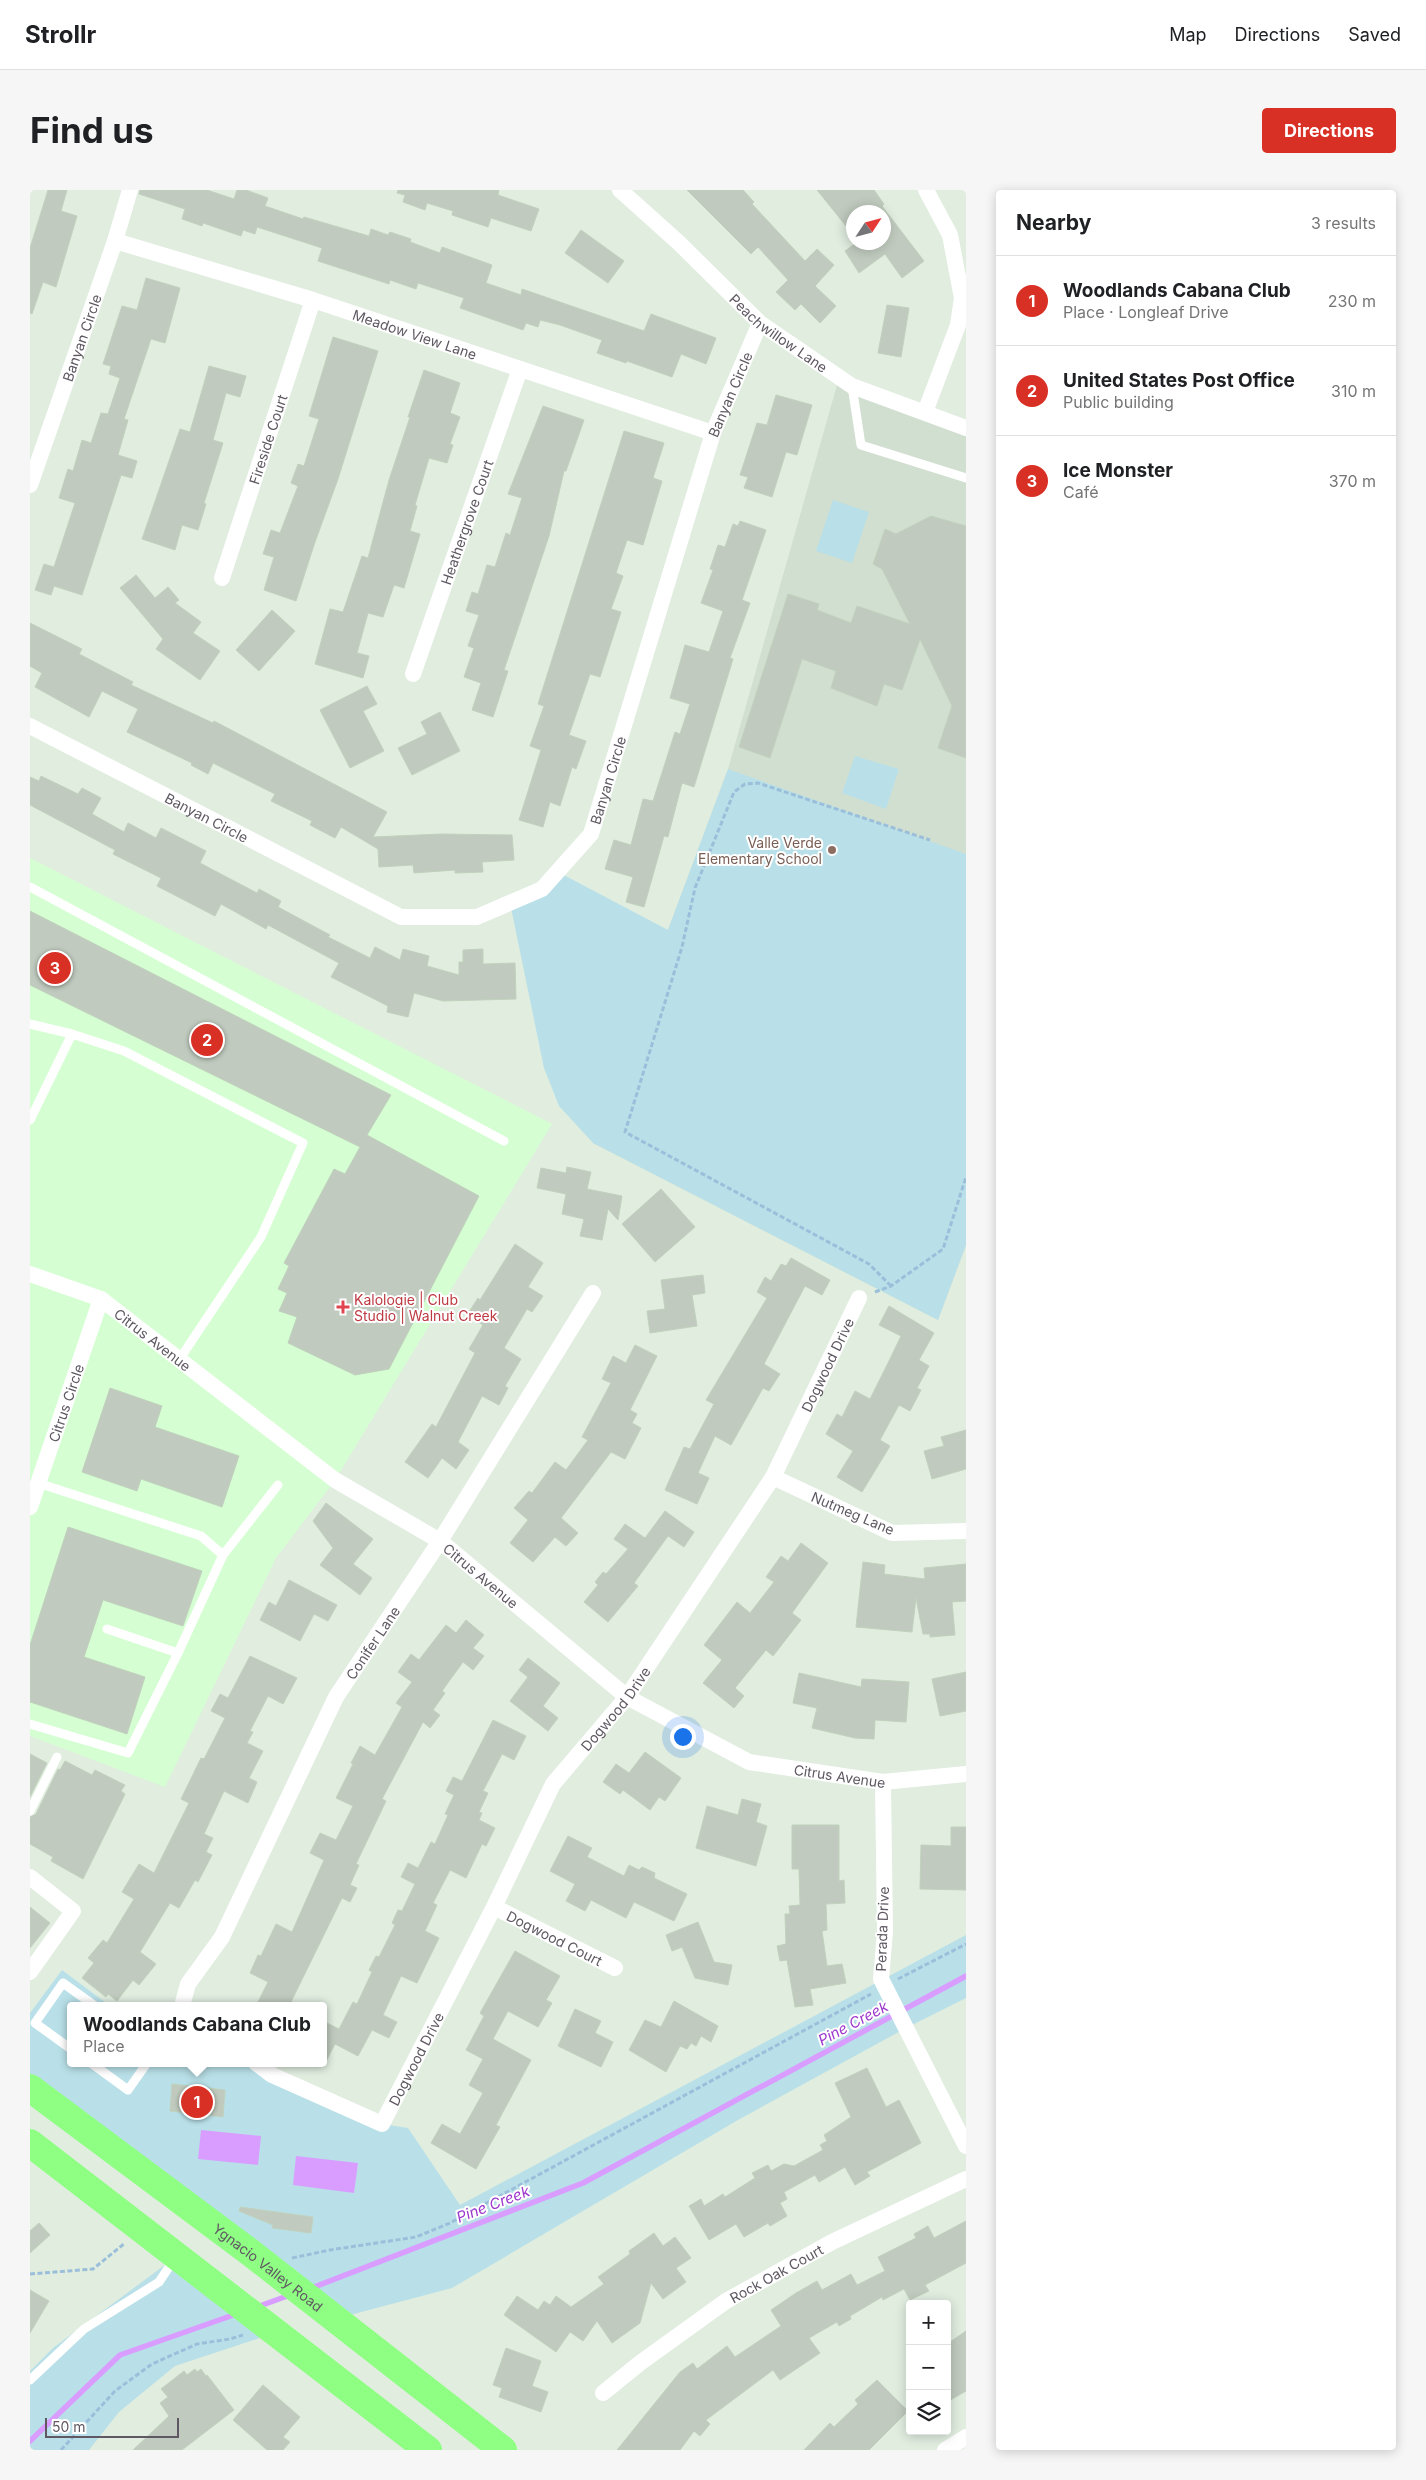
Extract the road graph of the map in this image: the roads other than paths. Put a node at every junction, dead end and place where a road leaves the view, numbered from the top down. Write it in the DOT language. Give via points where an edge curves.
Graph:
graph roads {
  1 [pos="130,190"];
  2 [pos="620,190"];
  3 [pos="926,190"];
  4 [pos="115,241"];
  5 [pos="313,300"];
  6 [pos="760,323"];
  7 [pos="520,369"];
  8 [pos="852,386"];
  9 [pos="925,412"];
  10 [pos="966,428"];
  11 [pos="713,433"];
  12 [pos="966,478"];
  13 [pos="30,485"];
  14 [pos="222,578"];
  15 [pos="414,674"];
  16 [pos="30,726"];
  17 [pos="30,887"];
  18 [pos="30,1024"];
  19 [pos="72,1034"];
  20 [pos="30,1120"];
  21 [pos="504,1141"];
  22 [pos="30,1274"];
  23 [pos="593,1293"];
  24 [pos="859,1298"];
  25 [pos="101,1299"];
  26 [pos="179,1360"];
  27 [pos="772,1478"];
  28 [pos="38,1484"];
  29 [pos="278,1485"];
  30 [pos="30,1507"];
  31 [pos="966,1531"];
  32 [pos="440,1541"];
  33 [pos="223,1555"];
  34 [pos="107,1629"];
  35 [pos="178,1653"];
  36 [pos="627,1697"];
  37 [pos="30,1724"];
  38 [pos="57,1757"];
  39 [pos="966,1774"];
  40 [pos="882,1782"];
  41 [pos="30,1811"];
  42 [pos="30,1877"];
  43 [pos="494,1906"];
  44 [pos="615,1968"];
  45 [pos="30,1972"];
  46 [pos="89,2002"];
  47 [pos="183,2002"];
  48 [pos="67,2046"];
  49 [pos="96,2067"];
  50 [pos="144,2067"];
  51 [pos="261,2067"];
  52 [pos="30,2088"];
  53 [pos="30,2143"];
  54 [pos="966,2146"];
  55 [pos="966,2179"];
  56 [pos="177,2256"];
  57 [pos="30,2380"];
  58 [pos="603,2393"];
  59 [pos="966,2437"];
  60 [pos="428,2450"];
  61 [pos="503,2450"];
  62 [pos="946,2450"];
  1 -- 4 [label="street, Banyan Circle"];
  2 -- 6 [label="street, Peachwillow Lane"];
  3 -- 9 [label="street" via="950,235 962,298 958,326"];
  4 -- 5 [label="street, Meadow View Lane"];
  4 -- 13 [label="street, Banyan Circle"];
  5 -- 7 [label="street, Meadow View Lane"];
  5 -- 14 [label="street, Fireside Court"];
  6 -- 8 [label="street, Peachwillow Lane"];
  6 -- 11 [label="street, Banyan Circle"];
  7 -- 11 [label="street, Meadow View Lane"];
  7 -- 15 [label="street, Heathergrove Court"];
  8 -- 9 [label="street, Peachwillow Lane"];
  8 -- 12 [label="lane" via="861,445"];
  9 -- 10 [label="street, Peachwillow Lane"];
  11 -- 16 [label="street, Banyan Circle" via="591,834 542,889 534,893 477,917 401,917"];
  17 -- 21 [label="lane"];
  18 -- 19 [label="lane"];
  19 -- 20 [label="lane"];
  19 -- 26 [label="lane" via="124,1051 303,1143 261,1237"];
  22 -- 25 [label="street, Citrus Avenue"];
  23 -- 32 [label="street, Conifer Lane"];
  24 -- 27 [label="street, Dogwood Drive"];
  25 -- 26 [label="street, Citrus Avenue"];
  25 -- 28 [label="street, Citrus Circle"];
  26 -- 32 [label="street, Citrus Avenue" via="335,1480"];
  27 -- 31 [label="street, Nutmeg Lane" via="892,1533"];
  27 -- 36 [label="street, Dogwood Drive"];
  28 -- 30 [label="street, Citrus Circle"];
  28 -- 33 [label="lane" via="201,1536"];
  29 -- 33 [label="lane"];
  32 -- 36 [label="street, Citrus Avenue"];
  32 -- 47 [label="street, Conifer Lane" via="336,1698 222,1937 188,1984"];
  33 -- 35 [label="lane"];
  34 -- 35 [label="lane"];
  35 -- 37 [label="lane" via="128,1753"];
  36 -- 40 [label="street, Citrus Avenue" via="750,1762"];
  36 -- 43 [label="street, Dogwood Drive" via="553,1784"];
  38 -- 41 [label="lane"];
  39 -- 40 [label="street, Citrus Avenue"];
  40 -- 54 [label="street, Perada Drive" via="885,1932 881,1985"];
  42 -- 45 [label="street" via="73,1911"];
  43 -- 44 [label="street, Dogwood Court"];
  43 -- 51 [label="street, Dogwood Drive" via="382,2124 272,2075"];
  46 -- 48 [label="lane" via="63,1983 35,2023"];
  49 -- 50 [label="lane" via="128,2090"];
  52 -- 61 [label="highway, Ygnacio Valley Road" via="258,2258"];
  53 -- 56 [label="highway"];
  55 -- 58 [label="street, Rock Oak Court" via="832,2242 726,2301"];
  56 -- 57 [label="lane" via="159,2282 84,2329"];
  56 -- 60 [label="highway"];
  59 -- 62 [label="street"];
}
